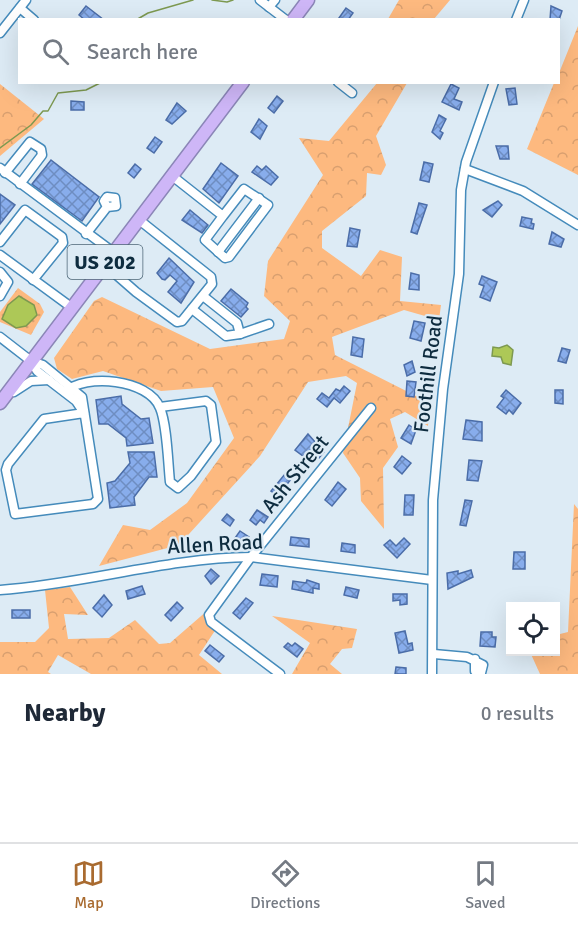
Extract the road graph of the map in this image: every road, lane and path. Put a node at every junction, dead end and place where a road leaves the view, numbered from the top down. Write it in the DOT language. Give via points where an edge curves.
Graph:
graph roads {
  1 [pos="26,0"];
  2 [pos="260,0"];
  3 [pos="308,0"];
  4 [pos="524,0"];
  5 [pos="272,3"];
  6 [pos="20,8"];
  7 [pos="32,18"];
  8 [pos="284,18"];
  9 [pos="294,18"];
  10 [pos="517,18"];
  11 [pos="0,33"];
  12 [pos="241,84"];
  13 [pos="341,84"];
  14 [pos="493,84"];
  15 [pos="352,93"];
  16 [pos="465,169"];
  17 [pos="3,170"];
  18 [pos="171,175"];
  19 [pos="20,184"];
  20 [pos="107,207"];
  21 [pos="223,216"];
  22 [pos="138,219"];
  23 [pos="578,225"];
  24 [pos="86,234"];
  25 [pos="0,242"];
  26 [pos="113,252"];
  27 [pos="0,255"];
  28 [pos="104,264"];
  29 [pos="0,272"];
  30 [pos="33,280"];
  31 [pos="0,296"];
  32 [pos="203,296"];
  33 [pos="71,307"];
  34 [pos="192,309"];
  35 [pos="269,324"];
  36 [pos="240,334"];
  37 [pos="0,337"];
  38 [pos="31,361"];
  39 [pos="49,380"];
  40 [pos="68,389"];
  41 [pos="0,404"];
  42 [pos="160,408"];
  43 [pos="371,408"];
  44 [pos="84,413"];
  45 [pos="252,557"];
  46 [pos="432,580"];
  47 [pos="0,590"];
  48 [pos="434,654"];
  49 [pos="475,659"];
  50 [pos="280,674"];
  51 [pos="432,674"];
  1 -- 6 [label="street"];
  2 -- 5 [label="street"];
  3 -- 9 [label="highway"];
  4 -- 10 [label="street"];
  5 -- 8 [label="street"];
  6 -- 7 [label="street"];
  6 -- 11 [label="street"];
  12 -- 18 [label="highway, US 202"];
  13 -- 15 [label="street"];
  14 -- 16 [label="street, Foothill Road"];
  16 -- 23 [label="street" via="524,191"];
  16 -- 46 [label="street, Foothill Road" via="459,211 459,274 433,500"];
  17 -- 19 [label="street"];
  17 -- 19 [label="street" via="30,142 41,149 42,155"];
  18 -- 21 [label="street"];
  18 -- 22 [label="highway, US 202"];
  19 -- 24 [label="street"];
  20 -- 24 [label="street"];
  21 -- 21 [label="street" via="243,190 248,189 268,206 228,257 206,239"];
  22 -- 26 [label="highway, US 202"];
  22 -- 32 [label="street" via="212,278 213,283"];
  24 -- 26 [label="street"];
  25 -- 30 [label="street" via="23,211 63,240"];
  26 -- 28 [label="highway, US 202"];
  27 -- 30 [label="street"];
  28 -- 33 [label="highway, US 202"];
  28 -- 34 [label="street" via="176,322 182,321"];
  29 -- 31 [label="street" via="8,284"];
  30 -- 33 [label="street"];
  32 -- 34 [label="street"];
  32 -- 36 [label="street" via="237,323"];
  33 -- 38 [label="highway, US 202"];
  34 -- 36 [label="street" via="226,336"];
  35 -- 36 [label="street"];
  37 -- 38 [label="street"];
  38 -- 39 [label="street"];
  38 -- 40 [label="street" via="43,364"];
  38 -- 41 [label="highway, US 202"];
  39 -- 40 [label="street"];
  39 -- 41 [label="street" via="21,385"];
  40 -- 42 [label="street" via="103,380 143,392"];
  40 -- 44 [label="street" via="82,397"];
  42 -- 42 [label="street" via="206,401 211,405 216,442 180,487 170,482"];
  43 -- 45 [label="street, Ash Street"];
  44 -- 44 [label="street" via="44,419 8,464 15,514 97,501"];
  45 -- 46 [label="street, Allen Road"];
  45 -- 47 [label="street, Allen Road" via="172,562 88,579"];
  45 -- 50 [label="street, Ash Street" via="209,615 211,622"];
  46 -- 48 [label="street, Foothill Road"];
  48 -- 49 [label="street"];
  48 -- 51 [label="street, Foothill Road"];
}
